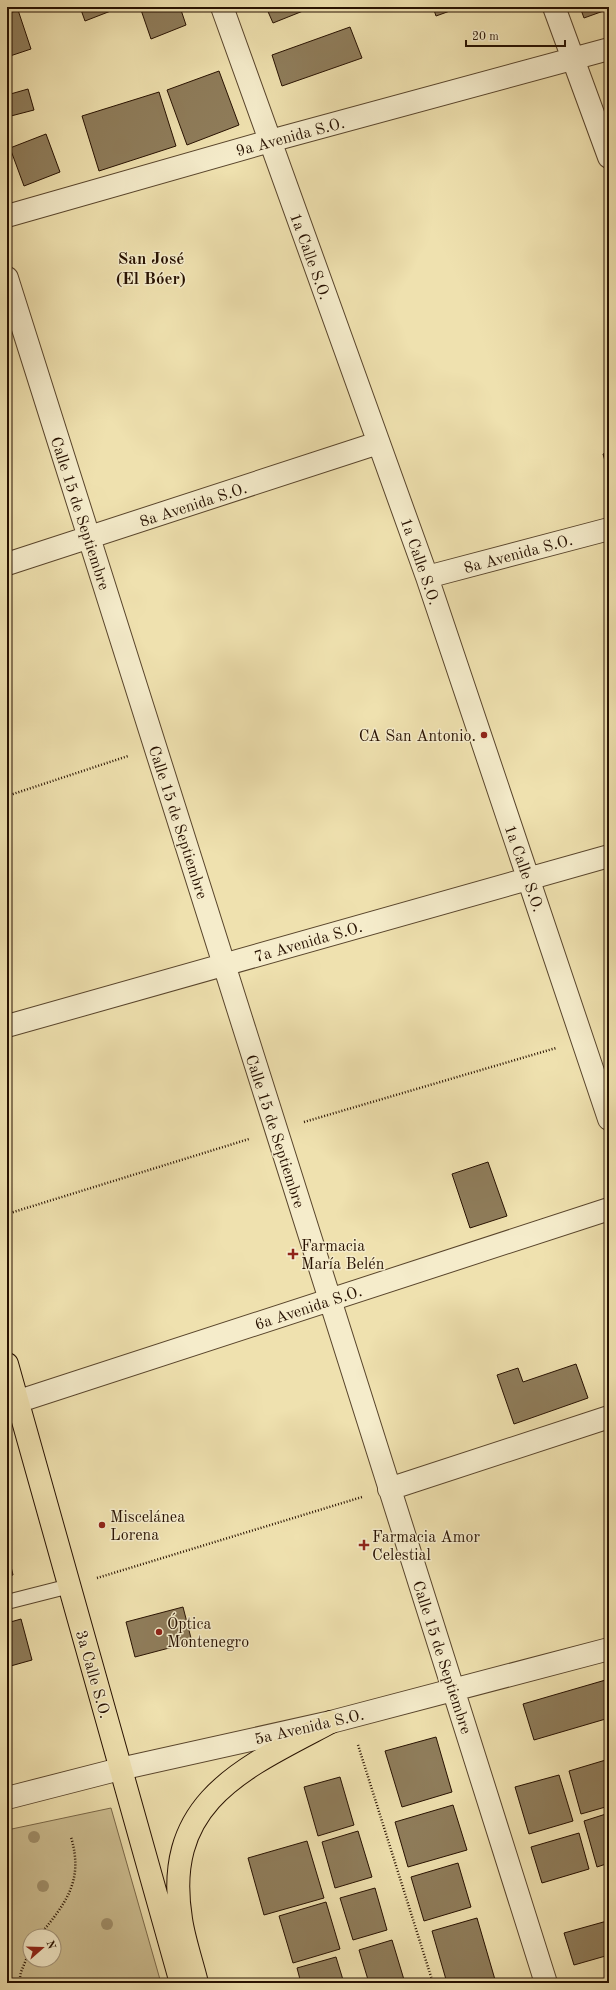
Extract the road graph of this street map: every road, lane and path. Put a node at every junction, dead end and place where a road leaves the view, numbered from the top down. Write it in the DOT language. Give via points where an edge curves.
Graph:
graph roads {
  1 [pos="222,7"];
  2 [pos="554,7"];
  3 [pos="609,49"];
  4 [pos="573,59"];
  5 [pos="270,141"];
  6 [pos="609,157"];
  7 [pos="7,216"];
  8 [pos="7,278"];
  9 [pos="378,443"];
  10 [pos="609,529"];
  11 [pos="88,538"];
  12 [pos="7,564"];
  13 [pos="427,577"];
  14 [pos="155,746"];
  15 [pos="7,796"];
  16 [pos="609,856"];
  17 [pos="528,879"];
  18 [pos="224,965"];
  19 [pos="7,1026"];
  20 [pos="609,1119"];
  21 [pos="609,1209"];
  22 [pos="330,1300"];
  23 [pos="7,1364"];
  24 [pos="12,1403"];
  25 [pos="609,1417"];
  26 [pos="389,1489"];
  27 [pos="70,1586"];
  28 [pos="7,1602"];
  29 [pos="609,1649"];
  30 [pos="453,1690"];
  31 [pos="340,1719"];
  32 [pos="120,1769"];
  33 [pos="7,1798"];
  34 [pos="71,1837"];
  35 [pos="45,1928"];
  36 [pos="23,1968"];
  37 [pos="19,1983"];
  38 [pos="181,1983"];
  39 [pos="197,1983"];
  40 [pos="432,1983"];
  41 [pos="546,1983"];
  1 -- 5 [label="street, 1a Calle S.O."];
  2 -- 4 [label="street"];
  3 -- 4 [label="street, 9a Avenida S.O."];
  4 -- 5 [label="street, 9a Avenida S.O."];
  4 -- 6 [label="street"];
  5 -- 7 [label="street, 9a Avenida S.O."];
  5 -- 9 [label="street, 1a Calle S.O."];
  8 -- 11 [label="street, Calle 15 de Septiembre"];
  9 -- 11 [label="street, 8a Avenida S.O."];
  9 -- 13 [label="street, 1a Calle S.O."];
  10 -- 13 [label="street, 8a Avenida S.O."];
  11 -- 12 [label="street, 8a Avenida S.O."];
  11 -- 14 [label="street, Calle 15 de Septiembre"];
  13 -- 17 [label="street, 1a Calle S.O."];
  14 -- 15 [label="path"];
  14 -- 18 [label="street, Calle 15 de Septiembre"];
  16 -- 17 [label="street, 7a Avenida S.O."];
  17 -- 18 [label="street, 7a Avenida S.O."];
  17 -- 20 [label="street, 1a Calle S.O."];
  18 -- 19 [label="street, 7a Avenida S.O."];
  18 -- 22 [label="street, Calle 15 de Septiembre"];
  21 -- 22 [label="street, 6a Avenida S.O."];
  22 -- 24 [label="street, 6a Avenida S.O."];
  22 -- 26 [label="street, Calle 15 de Septiembre"];
  23 -- 24 [label="highway, 3a Calle S.O."];
  24 -- 27 [label="highway, 3a Calle S.O."];
  25 -- 26 [label="street"];
  26 -- 27 [label="path"];
  26 -- 30 [label="street, Calle 15 de Septiembre"];
  27 -- 28 [label="lane"];
  27 -- 32 [label="highway, 3a Calle S.O."];
  29 -- 30 [label="street, 5a Avenida S.O."];
  30 -- 31 [label="street, 5a Avenida S.O."];
  30 -- 41 [label="street, Calle 15 de Septiembre"];
  31 -- 32 [label="street, 5a Avenida S.O."];
  31 -- 39 [label="highway" via="278,1750 235,1776 216,1791 194,1820 183,1846 178,1880 181,1919"];
  31 -- 40 [label="path"];
  32 -- 33 [label="street, 5a Avenida S.O."];
  32 -- 38 [label="highway, 3a Calle S.O."];
  34 -- 35 [label="path" via="76,1855 75,1879 67,1898"];
  36 -- 37 [label="path"];
}
